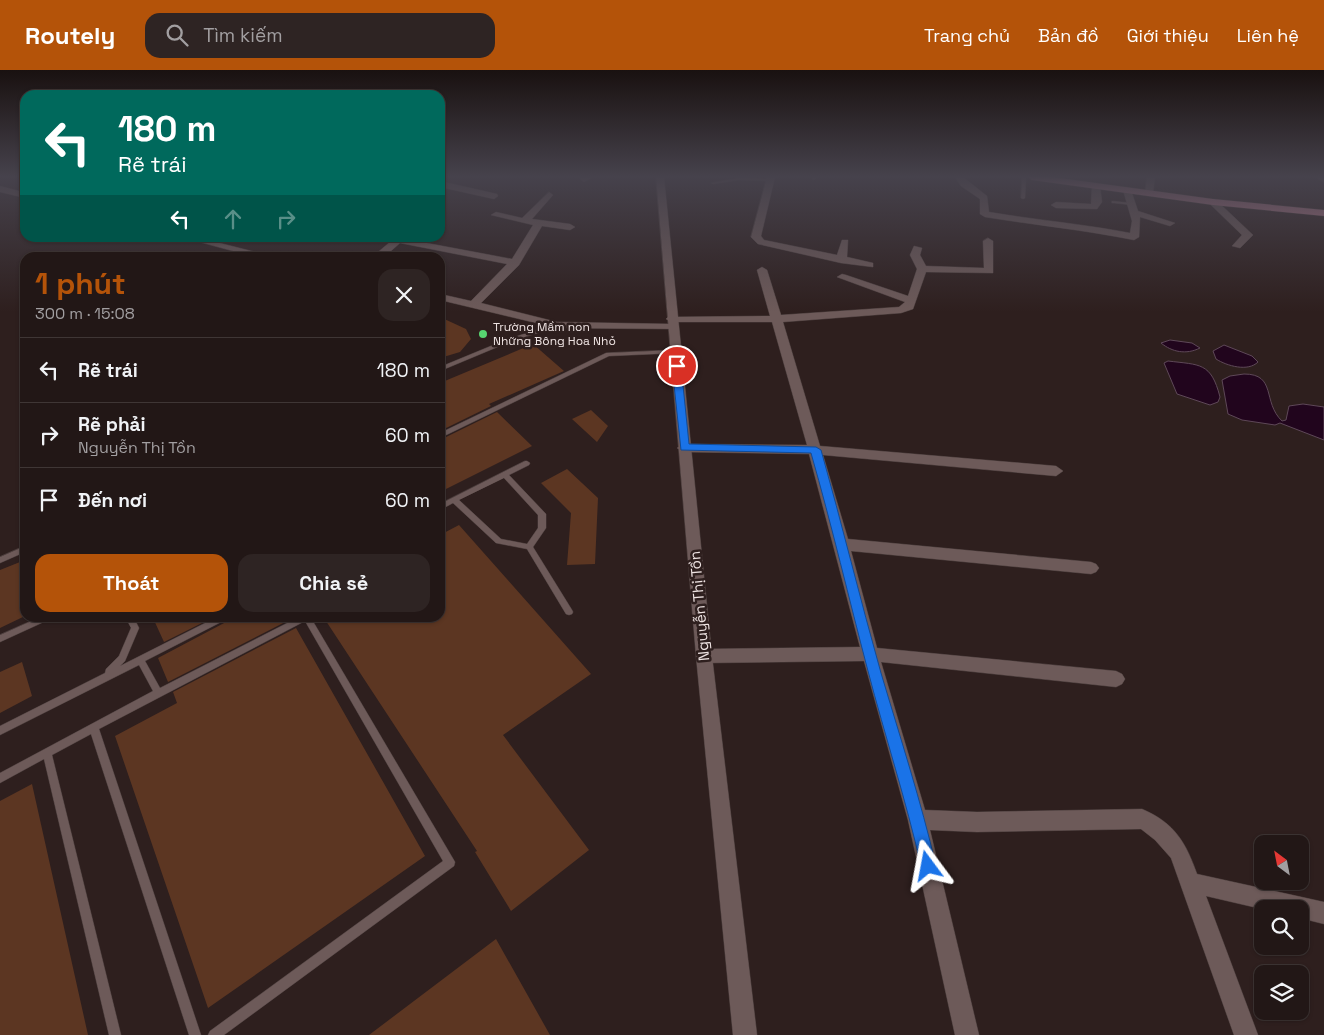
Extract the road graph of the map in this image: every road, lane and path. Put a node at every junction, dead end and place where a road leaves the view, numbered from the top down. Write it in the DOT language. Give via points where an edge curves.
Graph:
graph roads {
  1 [pos="525,222"];
  2 [pos="664,222"];
  3 [pos="760,222"];
  4 [pos="1038,222"];
  5 [pos="1137,222"];
  6 [pos="1232,222"];
  7 [pos="539,223"];
  8 [pos="570,227"];
  9 [pos="988,241"];
  10 [pos="207,242"];
  11 [pos="225,242"];
  12 [pos="396,242"];
  13 [pos="409,242"];
  14 [pos="845,242"];
  15 [pos="220,245"];
  16 [pos="1237,246"];
  17 [pos="917,248"];
  18 [pos="249,252"];
  19 [pos="383,252"];
  20 [pos="841,260"];
  21 [pos="515,262"];
  22 [pos="869,265"];
  23 [pos="922,269"];
  24 [pos="762,270"];
  25 [pos="842,276"];
  26 [pos="445,298"];
  27 [pos="910,300"];
  28 [pos="473,305"];
  29 [pos="777,319"];
  30 [pos="673,323"];
  31 [pos="557,325"];
  32 [pos="675,352"];
  33 [pos="445,367"];
  34 [pos="445,434"];
  35 [pos="684,448"];
  36 [pos="816,450"];
  37 [pos="527,463"];
  38 [pos="1056,471"];
  39 [pos="504,474"];
  40 [pos="454,500"];
  41 [pos="445,504"];
  42 [pos="842,544"];
  43 [pos="529,547"];
  44 [pos="20,552"];
  45 [pos="0,560"];
  46 [pos="1091,568"];
  47 [pos="569,612"];
  48 [pos="36,622"];
  49 [pos="132,622"];
  50 [pos="214,622"];
  51 [pos="297,622"];
  52 [pos="307,622"];
  53 [pos="0,639"];
  54 [pos="870,654"];
  55 [pos="704,656"];
  56 [pos="140,659"];
  57 [pos="106,676"];
  58 [pos="1116,679"];
  59 [pos="158,693"];
  60 [pos="94,728"];
  61 [pos="0,731"];
  62 [pos="47,753"];
  63 [pos="0,778"];
  64 [pos="918,820"];
  65 [pos="1192,883"];
  66 [pos="1324,914"];
  67 [pos="115,1035"];
  68 [pos="195,1035"];
  69 [pos="214,1035"];
  70 [pos="745,1035"];
  71 [pos="967,1035"];
  72 [pos="1246,1035"];
  1 -- 7 [label="street"];
  2 -- 30 [label="street, Nguyễn Thị Tồn"];
  3 -- 20 [label="street" via="756,237 761,242"];
  4 -- 5 [label="street" via="1134,237"];
  6 -- 16 [label="street" via="1248,235"];
  7 -- 8 [label="street"];
  7 -- 21 [label="street"];
  9 -- 23 [label="street" via="988,272"];
  10 -- 15 [label="street"];
  11 -- 15 [label="street"];
  12 -- 19 [label="street"];
  13 -- 21 [label="street"];
  14 -- 20 [label="street"];
  15 -- 18 [label="street"];
  17 -- 23 [label="street" via="914,255"];
  20 -- 22 [label="street"];
  21 -- 28 [label="street"];
  23 -- 27 [label="street"];
  24 -- 29 [label="street"];
  25 -- 27 [label="street"];
  26 -- 28 [label="street"];
  27 -- 29 [label="street" via="909,307 901,310"];
  28 -- 31 [label="street"];
  29 -- 30 [label="street"];
  29 -- 36 [label="street"];
  30 -- 31 [label="street"];
  30 -- 32 [label="street, Nguyễn Thị Tồn"];
  31 -- 33 [label="lane"];
  32 -- 34 [label="lane" via="608,354"];
  32 -- 35 [label="street, Nguyễn Thị Tồn"];
  35 -- 36 [label="street"];
  35 -- 55 [label="street, Nguyễn Thị Tồn"];
  36 -- 38 [label="street"];
  36 -- 42 [label="street"];
  37 -- 39 [label="lane"];
  39 -- 40 [label="lane"];
  39 -- 43 [label="lane" via="542,514 542,528"];
  40 -- 41 [label="lane"];
  40 -- 43 [label="lane" via="499,541"];
  42 -- 46 [label="street"];
  42 -- 54 [label="street"];
  43 -- 47 [label="lane"];
  44 -- 45 [label="lane"];
  48 -- 53 [label="lane"];
  49 -- 57 [label="lane" via="135,628 122,658"];
  50 -- 56 [label="lane"];
  51 -- 59 [label="lane"];
  52 -- 69 [label="lane" via="450,862"];
  54 -- 55 [label="street"];
  54 -- 58 [label="street"];
  54 -- 64 [label="street"];
  55 -- 70 [label="street, Nguyễn Thị Tồn"];
  56 -- 57 [label="lane"];
  56 -- 59 [label="lane"];
  57 -- 61 [label="lane"];
  59 -- 60 [label="lane"];
  60 -- 62 [label="lane"];
  60 -- 68 [label="lane"];
  62 -- 63 [label="lane"];
  62 -- 67 [label="lane"];
  64 -- 65 [label="street" via="1142,819 1168,836 1179,852"];
  64 -- 71 [label="street"];
  65 -- 66 [label="street"];
  65 -- 72 [label="street"];
}
